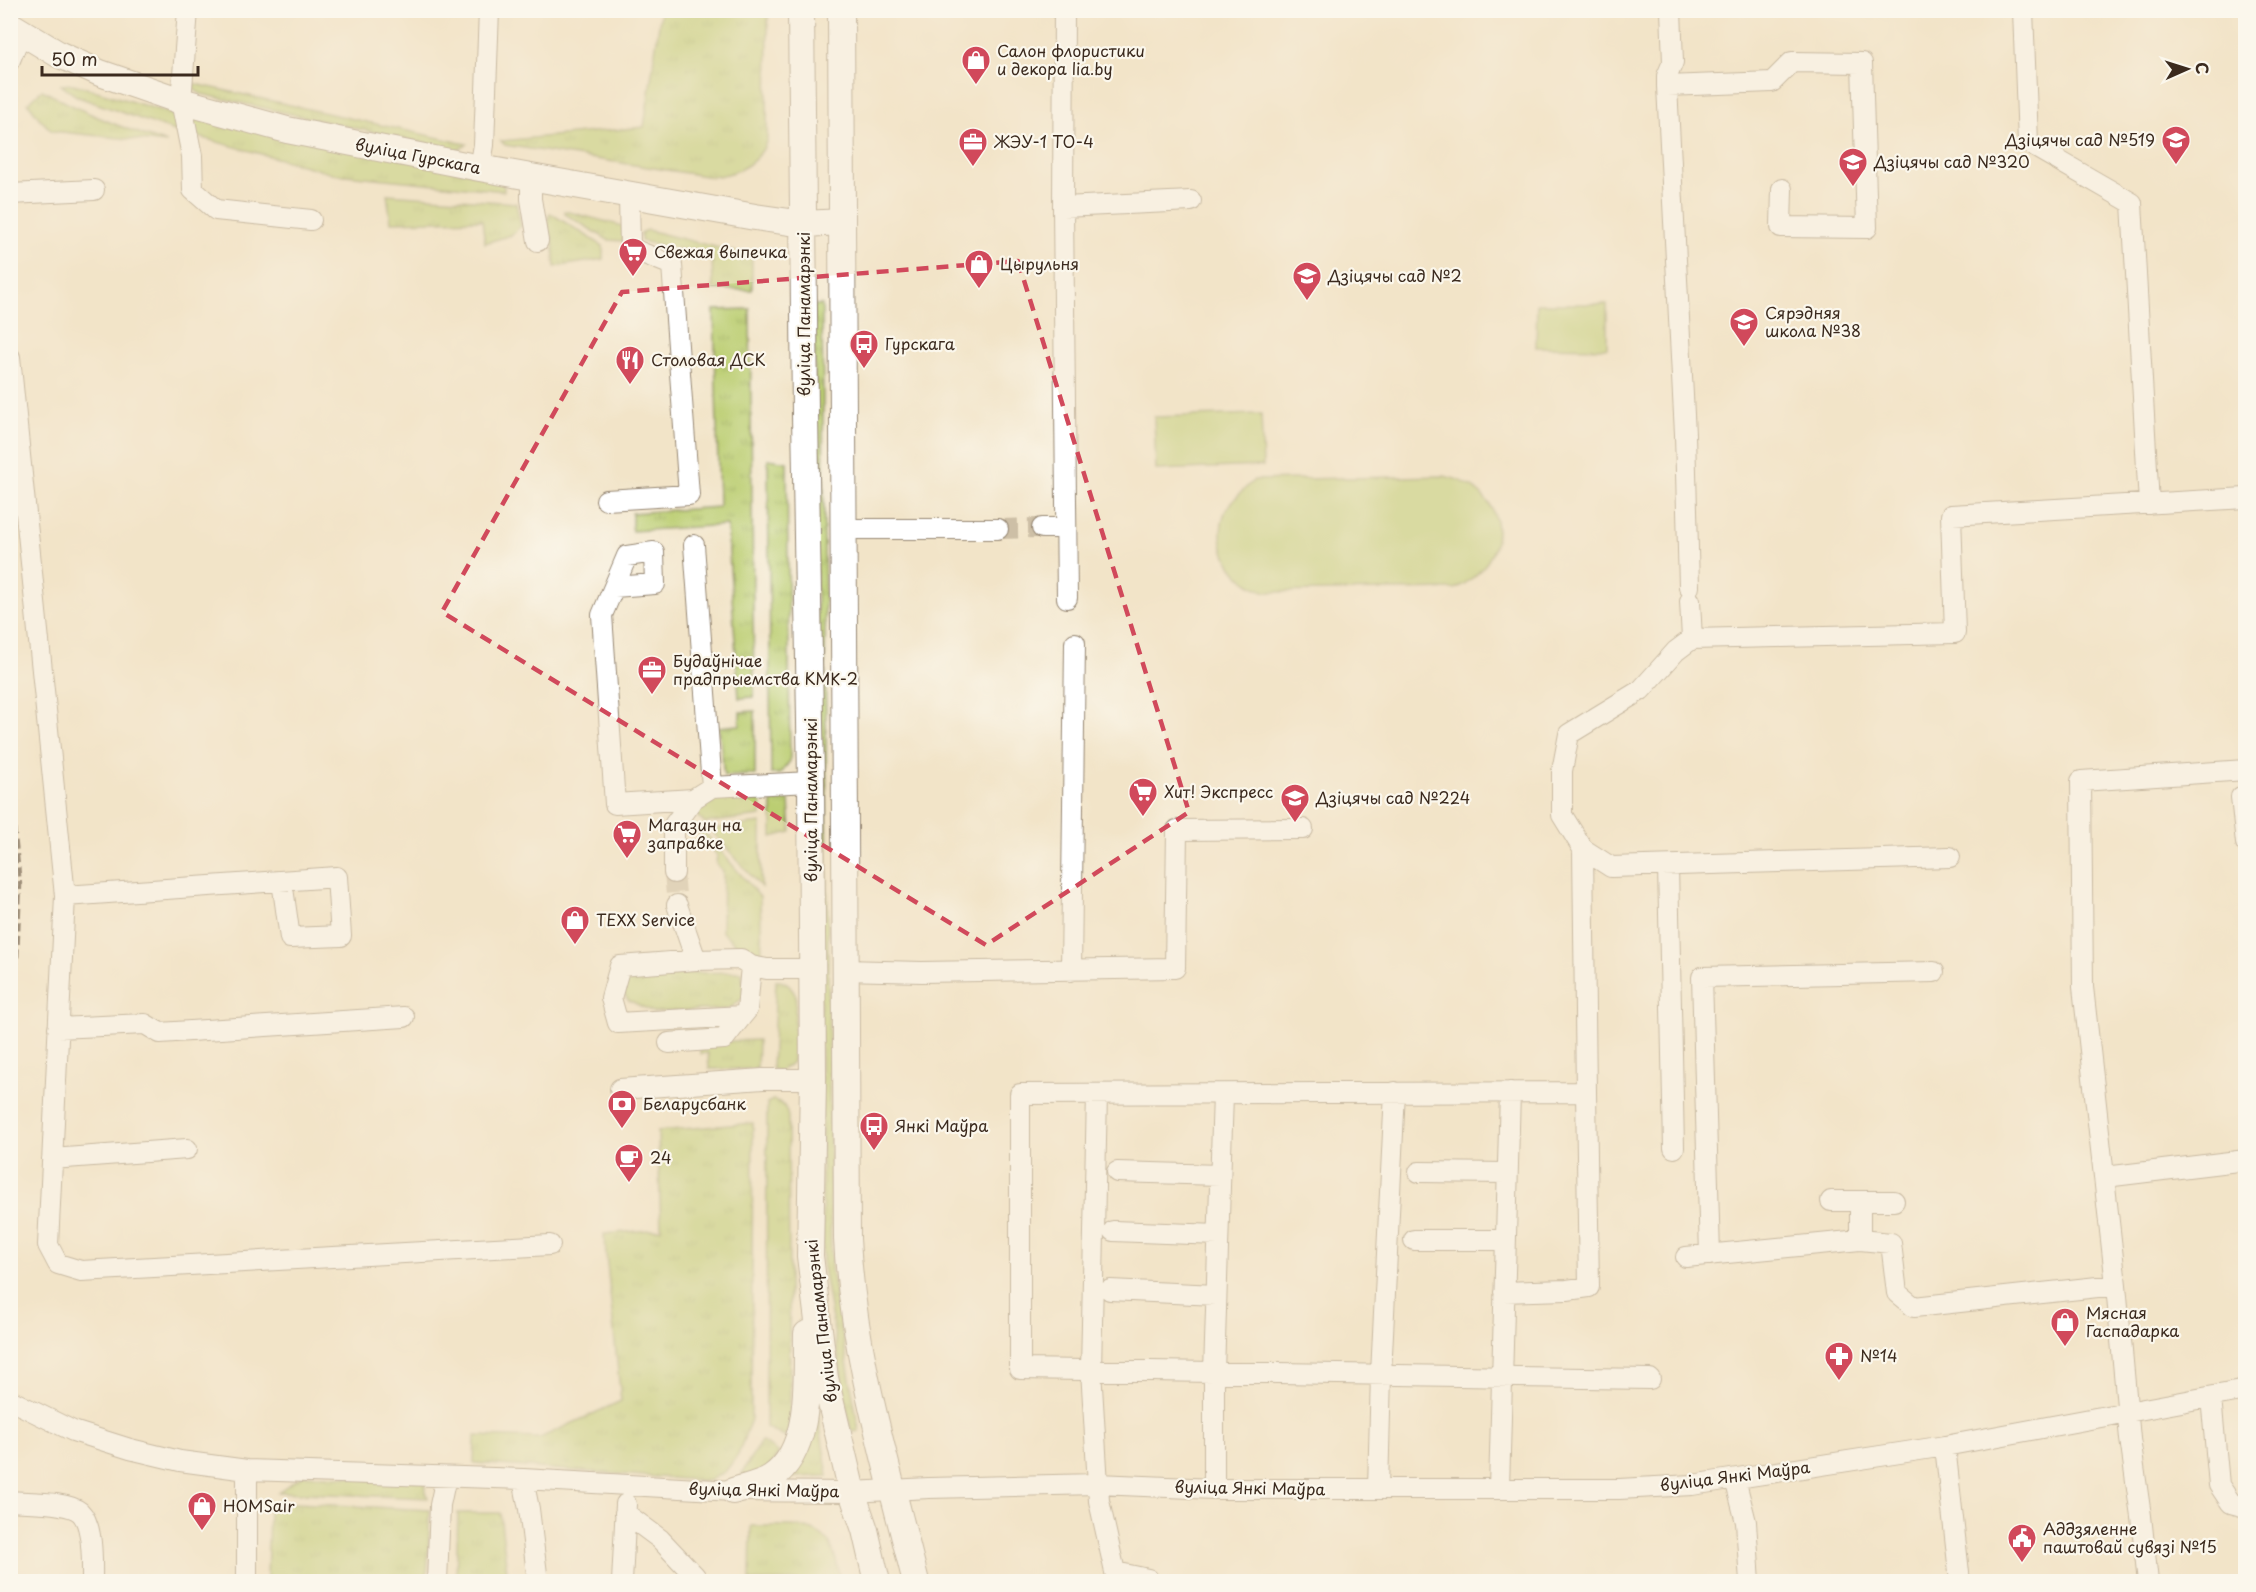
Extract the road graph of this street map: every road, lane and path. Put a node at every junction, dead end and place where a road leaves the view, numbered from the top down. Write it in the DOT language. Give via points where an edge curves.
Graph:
graph roads {
  1 [pos="188,10"];
  2 [pos="489,10"];
  3 [pos="801,10"];
  4 [pos="841,10"];
  5 [pos="1064,10"];
  6 [pos="1671,10"];
  7 [pos="2023,10"];
  8 [pos="16,29"];
  9 [pos="10,60"];
  10 [pos="1667,86"];
  11 [pos="181,101"];
  12 [pos="480,168"];
  13 [pos="531,177"];
  14 [pos="1782,189"];
  15 [pos="94,190"];
  16 [pos="10,194"];
  17 [pos="629,196"];
  18 [pos="1191,201"];
  19 [pos="1063,207"];
  20 [pos="311,220"];
  21 [pos="842,222"];
  22 [pos="804,224"];
  23 [pos="538,241"];
  24 [pos="10,357"];
  25 [pos="2246,498"];
  26 [pos="606,500"];
  27 [pos="2149,504"];
  28 [pos="1042,528"];
  29 [pos="1066,528"];
  30 [pos="842,529"];
  31 [pos="998,529"];
  32 [pos="693,545"];
  33 [pos="614,587"];
  34 [pos="1067,598"];
  35 [pos="1692,639"];
  36 [pos="1076,643"];
  37 [pos="2246,770"];
  38 [pos="811,782"];
  39 [pos="712,787"];
  40 [pos="2241,796"];
  41 [pos="693,799"];
  42 [pos="1303,829"];
  43 [pos="2246,843"];
  44 [pos="1583,849"];
  45 [pos="1950,857"];
  46 [pos="1668,866"];
  47 [pos="674,873"];
  48 [pos="282,881"];
  49 [pos="65,896"];
  50 [pos="677,905"];
  51 [pos="696,960"];
  52 [pos="751,966"];
  53 [pos="812,969"];
  54 [pos="844,970"];
  55 [pos="1071,970"];
  56 [pos="1934,972"];
  57 [pos="742,1016"];
  58 [pos="404,1017"];
  59 [pos="58,1028"];
  60 [pos="669,1043"];
  61 [pos="813,1079"];
  62 [pos="620,1089"];
  63 [pos="1395,1092"];
  64 [pos="1510,1092"];
  65 [pos="1586,1092"];
  66 [pos="1097,1094"];
  67 [pos="1223,1094"];
  68 [pos="1674,1148"];
  69 [pos="187,1149"];
  70 [pos="52,1159"];
  71 [pos="2246,1160"];
  72 [pos="1117,1172"];
  73 [pos="1419,1172"];
  74 [pos="1507,1173"];
  75 [pos="1220,1175"];
  76 [pos="2105,1177"];
  77 [pos="1831,1201"];
  78 [pos="1860,1201"];
  79 [pos="1894,1201"];
  80 [pos="1113,1231"];
  81 [pos="1218,1235"];
  82 [pos="1414,1240"];
  83 [pos="1506,1240"];
  84 [pos="1860,1240"];
  85 [pos="550,1245"];
  86 [pos="1710,1255"];
  87 [pos="810,1256"];
  88 [pos="1686,1257"];
  89 [pos="2116,1285"];
  90 [pos="1110,1290"];
  91 [pos="1504,1292"];
  92 [pos="1216,1294"];
  93 [pos="1090,1370"];
  94 [pos="1214,1372"];
  95 [pos="1381,1374"];
  96 [pos="1502,1376"];
  97 [pos="1650,1379"];
  98 [pos="2246,1390"];
  99 [pos="2211,1397"];
  100 [pos="10,1400"];
  101 [pos="2127,1413"];
  102 [pos="1945,1446"];
  103 [pos="247,1470"];
  104 [pos="446,1477"];
  105 [pos="523,1479"];
  106 [pos="1735,1479"];
  107 [pos="1098,1484"];
  108 [pos="627,1486"];
  109 [pos="1214,1489"];
  110 [pos="1378,1489"];
  111 [pos="1499,1489"];
  112 [pos="892,1490"];
  113 [pos="733,1491"];
  114 [pos="852,1492"];
  115 [pos="10,1501"];
  116 [pos="2246,1506"];
  117 [pos="626,1513"];
  118 [pos="92,1581"];
  119 [pos="247,1581"];
  120 [pos="437,1581"];
  121 [pos="538,1581"];
  122 [pos="622,1581"];
  123 [pos="696,1581"];
  124 [pos="878,1581"];
  125 [pos="916,1581"];
  126 [pos="1149,1581"];
  127 [pos="1750,1581"];
  128 [pos="1960,1581"];
  129 [pos="2148,1581"];
  1 -- 11 [label="street"];
  2 -- 12 [label="street"];
  3 -- 22 [label="main road, вуліца Панамарэнкі"];
  4 -- 21 [label="main road, вуліца Панамарэнкі"];
  5 -- 19 [label="street"];
  6 -- 10 [label="street" via="1673,62"];
  7 -- 27 [label="street" via="2028,143 2132,203"];
  8 -- 9 [label="street"];
  8 -- 11 [label="main road, вуліца Гурскага" via="100,73"];
  10 -- 14 [label="street" via="1772,82 1792,62 1862,63 1867,228 1781,227"];
  10 -- 35 [label="street"];
  11 -- 12 [label="main road, вуліца Гурскага" via="286,130"];
  11 -- 20 [label="street" via="192,156 193,190 216,210"];
  12 -- 13 [label="main road, вуліца Гурскага"];
  13 -- 17 [label="main road, вуліца Гурскага"];
  13 -- 23 [label="street"];
  15 -- 16 [label="street"];
  17 -- 22 [label="main road, вуліца Гурскага"];
  17 -- 26 [label="street" via="630,248 672,266 689,495"];
  18 -- 19 [label="street"];
  19 -- 29 [label="street"];
  21 -- 22 [label="main road, вуліца Гурскага"];
  21 -- 30 [label="main road, вуліца Панамарэнкі"];
  22 -- 38 [label="main road, вуліца Панамарэнкі"];
  24 -- 49 [label="street"];
  25 -- 27 [label="street"];
  27 -- 35 [label="street" via="1951,515 1955,633"];
  28 -- 29 [label="street"];
  29 -- 34 [label="street"];
  30 -- 31 [label="street"];
  30 -- 54 [label="main road, вуліца Панамарэнкі"];
  32 -- 39 [label="street"];
  33 -- 41 [label="street" via="602,615 615,804"];
  35 -- 44 [label="street" via="1641,690 1569,734 1562,771 1562,815"];
  36 -- 55 [label="street"];
  37 -- 76 [label="street" via="2081,781 2083,987"];
  38 -- 39 [label="street"];
  38 -- 53 [label="main road, вуліца Панамарэнкі"];
  39 -- 41 [label="street"];
  40 -- 43 [label="street"];
  41 -- 47 [label="street" via="674,825"];
  42 -- 55 [label="street" via="1176,830 1175,968"];
  44 -- 46 [label="street" via="1611,867"];
  44 -- 65 [label="street"];
  45 -- 46 [label="street"];
  46 -- 68 [label="street"];
  48 -- 49 [label="street"];
  49 -- 59 [label="street"];
  50 -- 51 [label="street"];
  51 -- 52 [label="street" via="741,959"];
  51 -- 57 [label="street" via="620,966 611,998 618,1023"];
  52 -- 53 [label="street"];
  52 -- 57 [label="street" via="747,1010"];
  53 -- 61 [label="main road, вуліца Панамарэнкі"];
  54 -- 55 [label="street"];
  54 -- 112 [label="main road, вуліца Панамарэнкі" via="849,1272"];
  56 -- 86 [label="street" via="1702,977"];
  57 -- 60 [label="street" via="724,1039"];
  58 -- 59 [label="street" via="160,1033 145,1024"];
  59 -- 70 [label="street"];
  61 -- 62 [label="street"];
  61 -- 87 [label="main road, вуліца Панамарэнкі"];
  63 -- 64 [label="street"];
  63 -- 67 [label="street"];
  63 -- 95 [label="street"];
  64 -- 65 [label="street"];
  64 -- 74 [label="street"];
  65 -- 91 [label="street" via="1590,1287"];
  66 -- 67 [label="street"];
  66 -- 93 [label="street"];
  66 -- 93 [label="street" via="1020,1094 1020,1369"];
  67 -- 75 [label="street"];
  69 -- 70 [label="street"];
  70 -- 85 [label="street" via="48,1245 58,1264 81,1271"];
  71 -- 76 [label="street"];
  72 -- 75 [label="street"];
  73 -- 74 [label="street"];
  74 -- 83 [label="street"];
  75 -- 81 [label="street"];
  76 -- 89 [label="street"];
  77 -- 78 [label="street"];
  78 -- 79 [label="street"];
  78 -- 84 [label="street"];
  80 -- 81 [label="street"];
  81 -- 92 [label="street"];
  82 -- 83 [label="street"];
  83 -- 91 [label="street"];
  84 -- 86 [label="street"];
  84 -- 89 [label="street" via="1891,1243 1897,1293 1914,1307"];
  86 -- 88 [label="street"];
  87 -- 113 [label="main road" via="804,1420 795,1448 772,1477"];
  87 -- 114 [label="main road, вуліца Панамарэнкі" via="825,1378"];
  89 -- 101 [label="street"];
  90 -- 92 [label="street"];
  91 -- 96 [label="street"];
  92 -- 94 [label="street"];
  93 -- 94 [label="street"];
  93 -- 107 [label="street"];
  94 -- 95 [label="street"];
  94 -- 109 [label="street"];
  95 -- 96 [label="street"];
  95 -- 110 [label="street"];
  96 -- 97 [label="street"];
  96 -- 111 [label="street"];
  98 -- 99 [label="street, вуліца Янкі Маўра"];
  99 -- 101 [label="street, вуліца Янкі Маўра"];
  99 -- 116 [label="street" via="2219,1485 2231,1503"];
  100 -- 103 [label="street, вуліца Янкі Маўра" via="73,1431 130,1449"];
  101 -- 102 [label="street, вуліца Янкі Маўра"];
  101 -- 129 [label="street"];
  102 -- 106 [label="street, вуліца Янкі Маўра"];
  102 -- 128 [label="street"];
  103 -- 104 [label="street, вуліца Янкі Маўра"];
  103 -- 119 [label="street"];
  104 -- 105 [label="street, вуліца Янкі Маўра"];
  104 -- 120 [label="street" via="440,1505"];
  105 -- 108 [label="street, вуліца Янкі Маўра"];
  105 -- 121 [label="street"];
  106 -- 111 [label="street, вуліца Янкі Маўра" via="1618,1489"];
  106 -- 127 [label="street" via="1746,1522"];
  107 -- 109 [label="street, вуліца Янкі Маўра"];
  107 -- 112 [label="street, вуліца Янкі Маўра"];
  107 -- 126 [label="street" via="1115,1572"];
  108 -- 113 [label="street, вуліца Янкі Маўра"];
  108 -- 117 [label="street"];
  109 -- 110 [label="street, вуліца Янкі Маўра"];
  110 -- 111 [label="street, вуліца Янкі Маўра"];
  112 -- 114 [label="street, вуліца Янкі Маўра"];
  112 -- 125 [label="main road, вуліца Панамарэнкі"];
  113 -- 114 [label="street, вуліца Янкі Маўра"];
  114 -- 124 [label="main road, вуліца Панамарэнкі"];
  115 -- 118 [label="street" via="65,1505 81,1513 92,1549"];
  117 -- 122 [label="street"];
  117 -- 123 [label="street" via="660,1539"];
}
